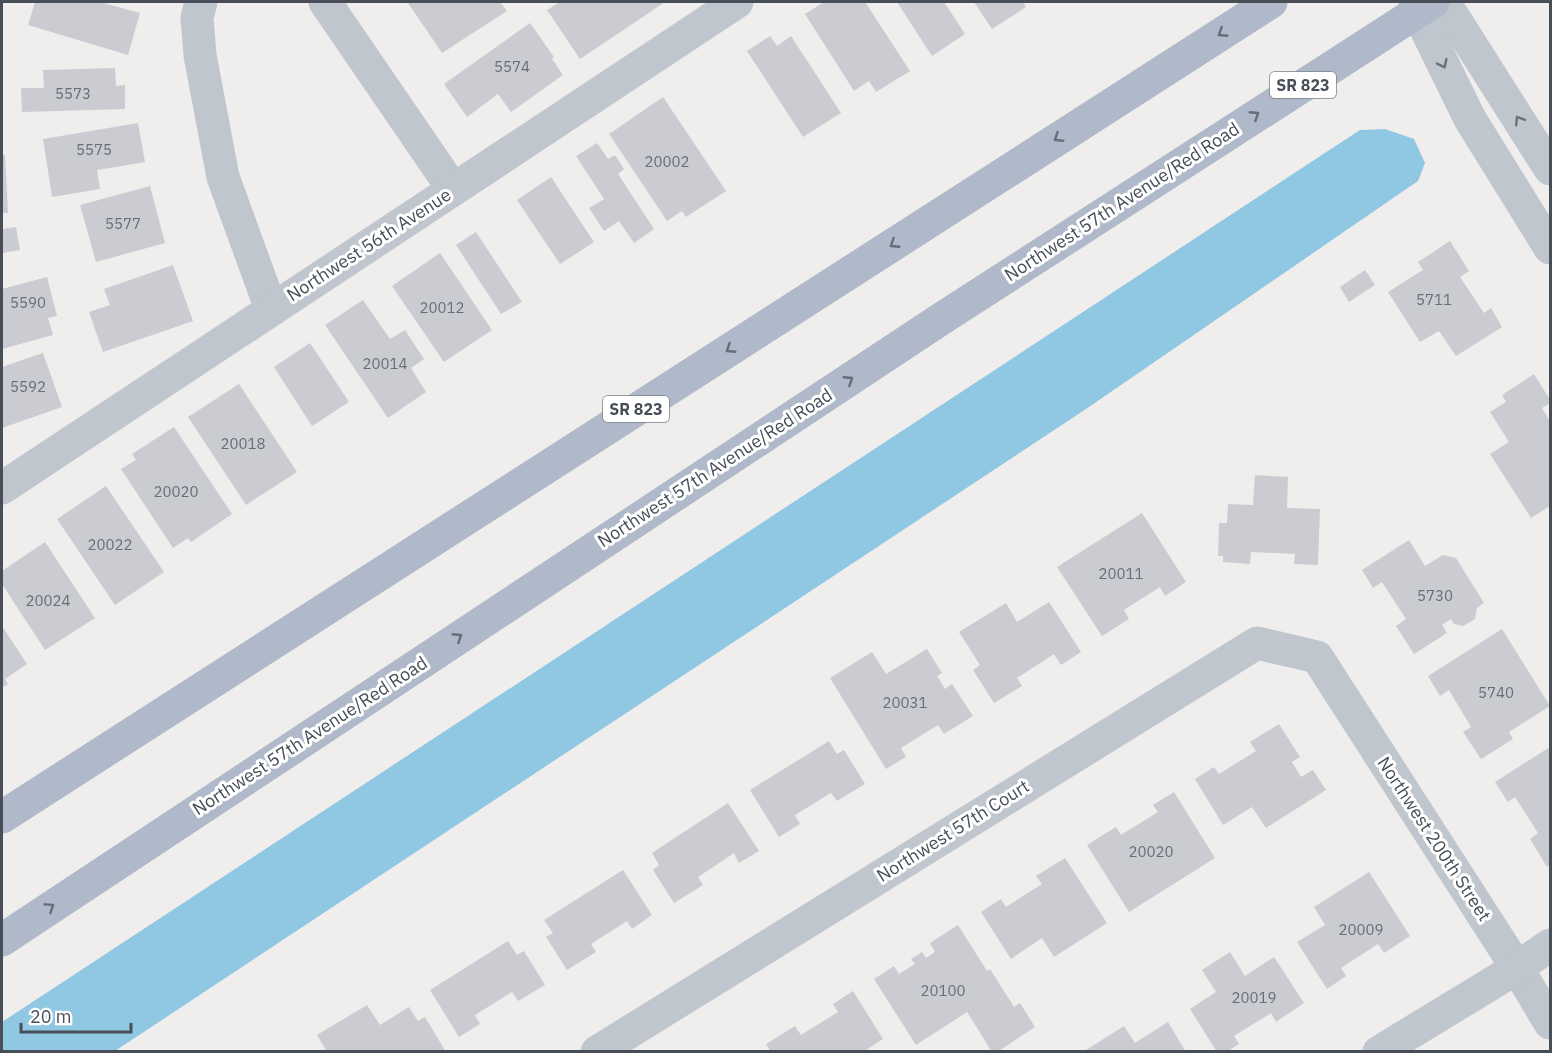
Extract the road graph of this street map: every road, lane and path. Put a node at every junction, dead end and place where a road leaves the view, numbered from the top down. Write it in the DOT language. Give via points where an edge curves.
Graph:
graph roads {
  1 [pos="201,2"];
  2 [pos="324,2"];
  3 [pos="737,2"];
  4 [pos="1271,2"];
  5 [pos="1427,4"];
  6 [pos="1551,169"];
  7 [pos="453,189"];
  8 [pos="1551,248"];
  9 [pos="271,309"];
  10 [pos="2,488"];
  11 [pos="1317,657"];
  12 [pos="2,817"];
  13 [pos="2,940"];
  14 [pos="1551,945"];
  15 [pos="1517,968"];
  16 [pos="1551,1023"];
  17 [pos="597,1052"];
  18 [pos="1379,1052"];
  1 -- 9 [label="street" via="197,18 200,55 223,177"];
  2 -- 7 [label="street"];
  3 -- 7 [label="street, Northwest 56th Avenue"];
  4 -- 12 [label="main road, SR 823, one-way"];
  6 -- 5 [label="street, one-way"];
  5 -- 8 [label="street, one-way" via="1470,119"];
  13 -- 5 [label="main road, Northwest 57th Avenue/Red Road / SR 823, one-way" via="941,319"];
  7 -- 9 [label="street, Northwest 56th Avenue"];
  9 -- 10 [label="street, Northwest 56th Avenue"];
  11 -- 15 [label="street, Northwest 200th Street"];
  11 -- 17 [label="street, Northwest 57th Court" via="1257,643"];
  14 -- 15 [label="street"];
  15 -- 16 [label="street, Northwest 200th Street"];
  15 -- 18 [label="street"];
}
